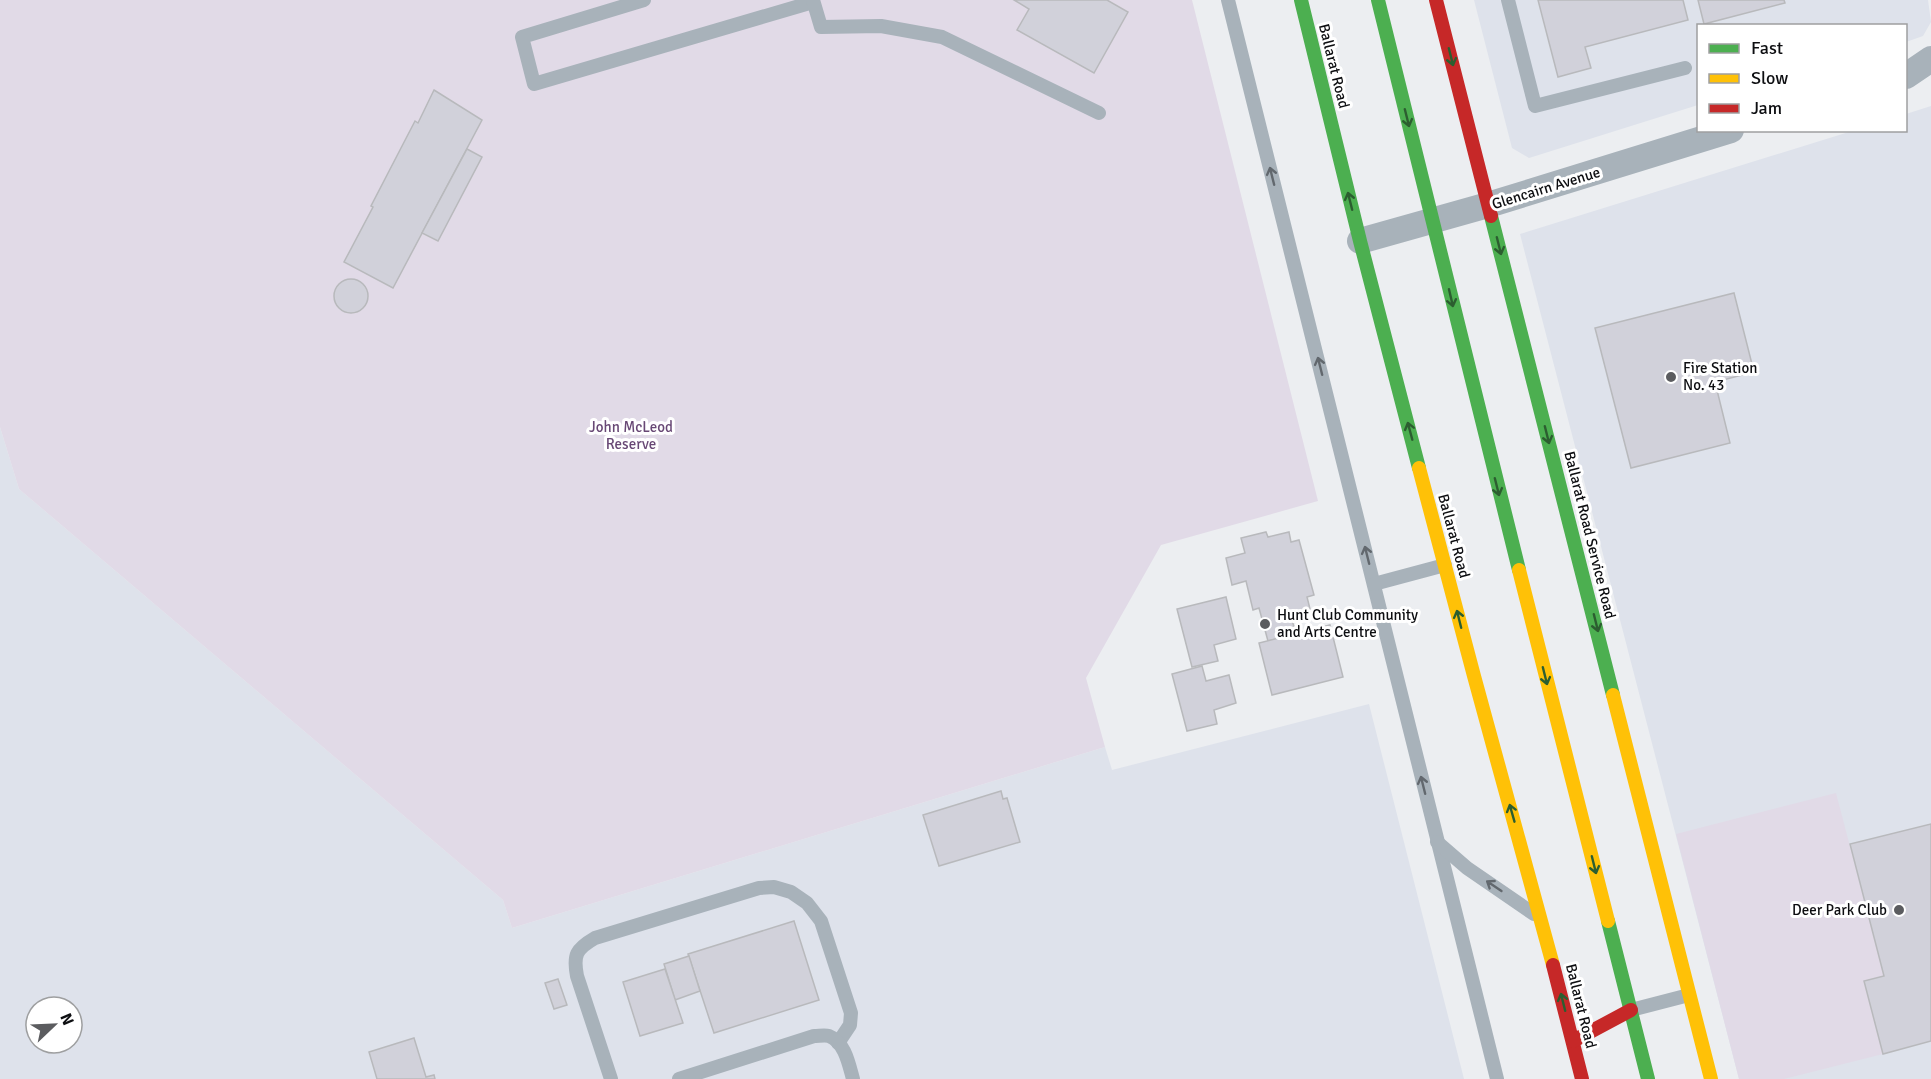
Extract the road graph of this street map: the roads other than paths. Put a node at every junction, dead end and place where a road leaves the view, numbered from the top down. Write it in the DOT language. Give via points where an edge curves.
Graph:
graph roads {
  1 [pos="644,0"];
  2 [pos="1228,0"];
  3 [pos="1301,0"];
  4 [pos="1378,0"];
  5 [pos="1436,0"];
  6 [pos="1508,0"];
  7 [pos="813,1"];
  8 [pos="1931,59"];
  9 [pos="1685,68"];
  10 [pos="1907,75"];
  11 [pos="1907,76"];
  12 [pos="1931,76"];
  13 [pos="1099,113"];
  14 [pos="1725,132"];
  15 [pos="1488,205"];
  16 [pos="1433,220"];
  17 [pos="1360,241"];
  18 [pos="1445,565"];
  19 [pos="1374,584"];
  20 [pos="1437,842"];
  21 [pos="1542,919"];
  22 [pos="1691,995"];
  23 [pos="1631,1010"];
  24 [pos="1573,1041"];
  25 [pos="838,1043"];
  26 [pos="610,1079"];
  27 [pos="679,1079"];
  28 [pos="853,1079"];
  29 [pos="1497,1079"];
  30 [pos="1582,1079"];
  31 [pos="1648,1079"];
  32 [pos="1711,1079"];
  1 -- 7 [label="lane" via="522,37 534,84"];
  19 -- 2 [label="lane, one-way"];
  17 -- 3 [label="main road, Ballarat Road, one-way"];
  4 -- 16 [label="main road, one-way"];
  5 -- 15 [label="main road, Ballarat Road Service Road, one-way"];
  6 -- 9 [label="lane" via="1535,106"];
  7 -- 13 [label="lane" via="821,27 881,26 942,37"];
  8 -- 10 [label="street"];
  11 -- 12 [label="street"];
  14 -- 15 [label="street, Glencairn Avenue"];
  15 -- 16 [label="street, Glencairn Avenue"];
  15 -- 22 [label="main road, Ballarat Road Service Road, one-way"];
  16 -- 17 [label="street, Glencairn Avenue"];
  16 -- 23 [label="main road, one-way" via="1480,423"];
  18 -- 17 [label="main road, Ballarat Road, one-way"];
  18 -- 19 [label="lane"];
  21 -- 18 [label="main road, Ballarat Road, one-way"];
  20 -- 19 [label="lane, one-way"];
  21 -- 20 [label="lane, one-way" via="1467,868"];
  20 -- 29 [label="lane"];
  24 -- 21 [label="main road, Ballarat Road, one-way"];
  22 -- 23 [label="lane"];
  22 -- 32 [label="main road, Ballarat Road Service Road"];
  23 -- 24 [label="main road"];
  23 -- 31 [label="main road"];
  24 -- 30 [label="main road, Ballarat Road"];
  25 -- 26 [label="lane" via="850,1025 851,1013 821,921 807,903 791,892 759,888 595,938 577,952 577,976"];
  25 -- 27 [label="lane" via="829,1036 814,1036"];
  25 -- 28 [label="lane"];
}
